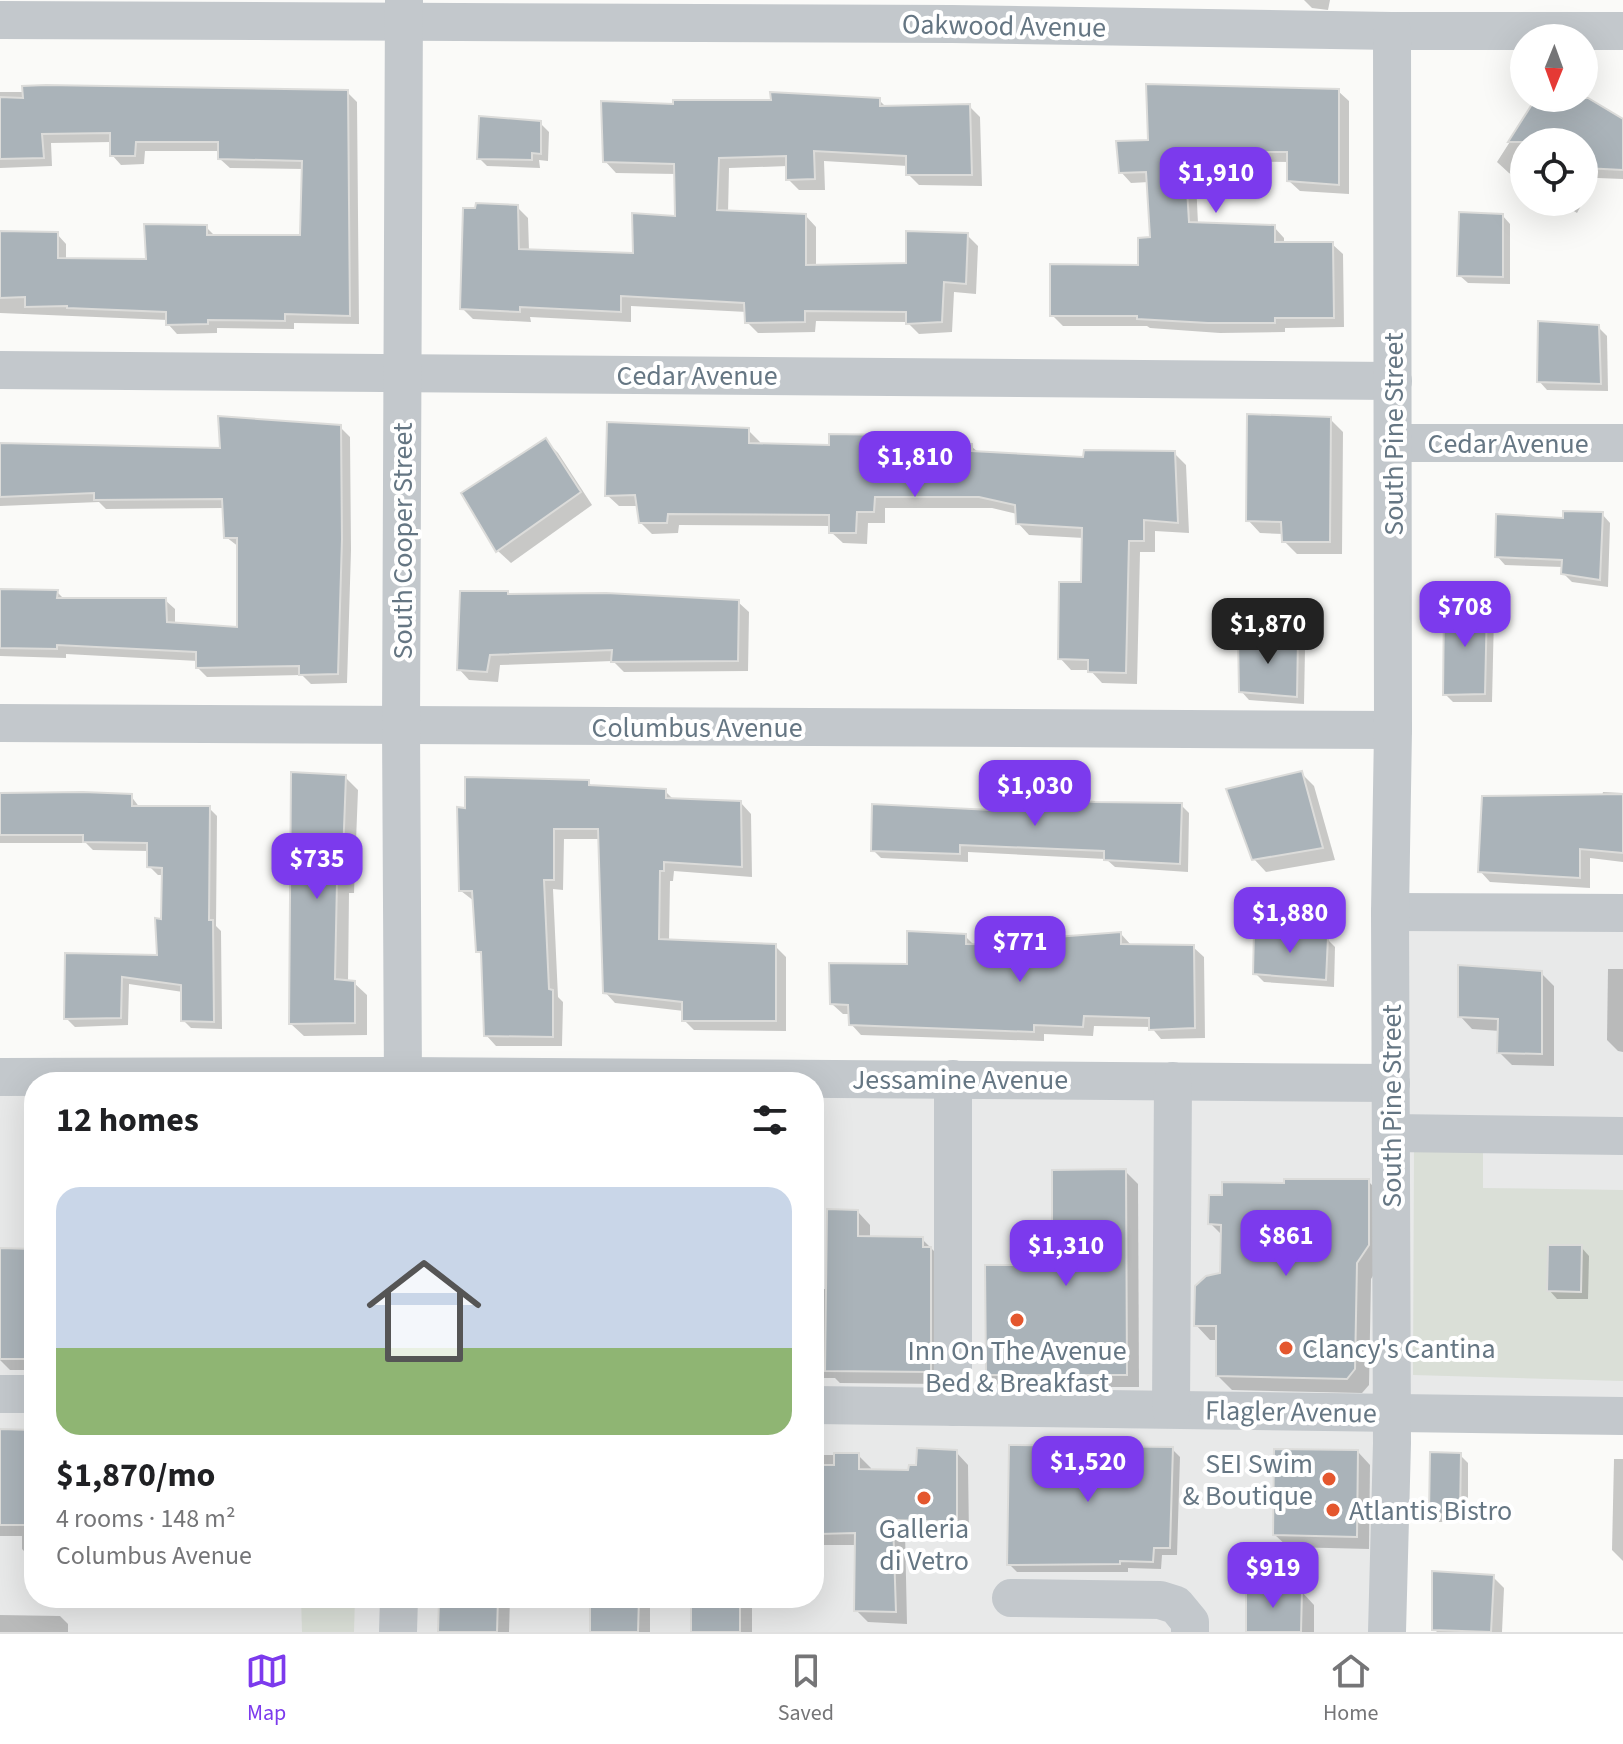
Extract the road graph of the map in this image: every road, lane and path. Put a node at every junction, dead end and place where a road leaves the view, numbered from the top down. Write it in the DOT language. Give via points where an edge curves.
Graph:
graph roads {
  1 [pos="136,10"];
  2 [pos="404,10"];
  3 [pos="952,12"];
  4 [pos="1478,15"];
  5 [pos="0,20"];
  6 [pos="1392,31"];
  7 [pos="1623,31"];
  8 [pos="0,370"];
  9 [pos="403,373"];
  10 [pos="1393,381"];
  11 [pos="1393,443"];
  12 [pos="1623,443"];
  13 [pos="0,723"];
  14 [pos="401,726"];
  15 [pos="1393,730"];
  16 [pos="1390,912"];
  17 [pos="1623,913"];
  18 [pos="403,1072"];
  19 [pos="0,1077"];
  20 [pos="24,1078"];
  21 [pos="824,1079"];
  22 [pos="953,1079"];
  23 [pos="1173,1081"];
  24 [pos="1391,1083"];
  25 [pos="1392,1133"];
  26 [pos="1623,1136"];
  27 [pos="0,1394"];
  28 [pos="24,1394"];
  29 [pos="824,1405"];
  30 [pos="953,1407"];
  31 [pos="1171,1409"];
  32 [pos="1392,1412"];
  33 [pos="1623,1416"];
  34 [pos="1011,1598"];
  35 [pos="399,1608"];
  36 [pos="398,1632"];
  37 [pos="1190,1632"];
  38 [pos="1387,1632"];
  1 -- 2 [label="street, Oakwood Avenue"];
  1 -- 5 [label="street, Oakwood Avenue"];
  2 -- 3 [label="street, Oakwood Avenue"];
  2 -- 9 [label="street, South Cooper Street"];
  3 -- 6 [label="street, Oakwood Avenue"];
  4 -- 6 [label="street, Oakwood Avenue"];
  4 -- 7 [label="street, Oakwood Avenue"];
  6 -- 10 [label="street, South Pine Street"];
  8 -- 9 [label="street, Cedar Avenue"];
  9 -- 10 [label="street, Cedar Avenue"];
  9 -- 14 [label="street, South Cooper Street"];
  10 -- 11 [label="street, South Pine Street"];
  11 -- 12 [label="street, Cedar Avenue"];
  11 -- 15 [label="street, South Pine Street"];
  13 -- 14 [label="street, Columbus Avenue"];
  14 -- 15 [label="street, Columbus Avenue"];
  14 -- 18 [label="street, South Cooper Street"];
  15 -- 16 [label="street, South Pine Street"];
  16 -- 17 [label="street"];
  16 -- 24 [label="street, South Pine Street"];
  19 -- 20 [label="street, Jessamine Avenue"];
  21 -- 22 [label="street, Jessamine Avenue"];
  22 -- 23 [label="street, Jessamine Avenue"];
  22 -- 30 [label="street"];
  23 -- 24 [label="street, Jessamine Avenue"];
  23 -- 31 [label="street"];
  24 -- 25 [label="street, South Pine Street"];
  25 -- 26 [label="street"];
  25 -- 32 [label="street, South Pine Street"];
  27 -- 28 [label="street"];
  29 -- 30 [label="street, Flagler Avenue"];
  30 -- 31 [label="street, Flagler Avenue"];
  31 -- 32 [label="street, Flagler Avenue"];
  32 -- 33 [label="street, Flagler Avenue"];
  32 -- 38 [label="street, South Pine Street"];
  34 -- 37 [label="street" via="1160,1600 1176,1605 1190,1622"];
  35 -- 36 [label="street"];
}
